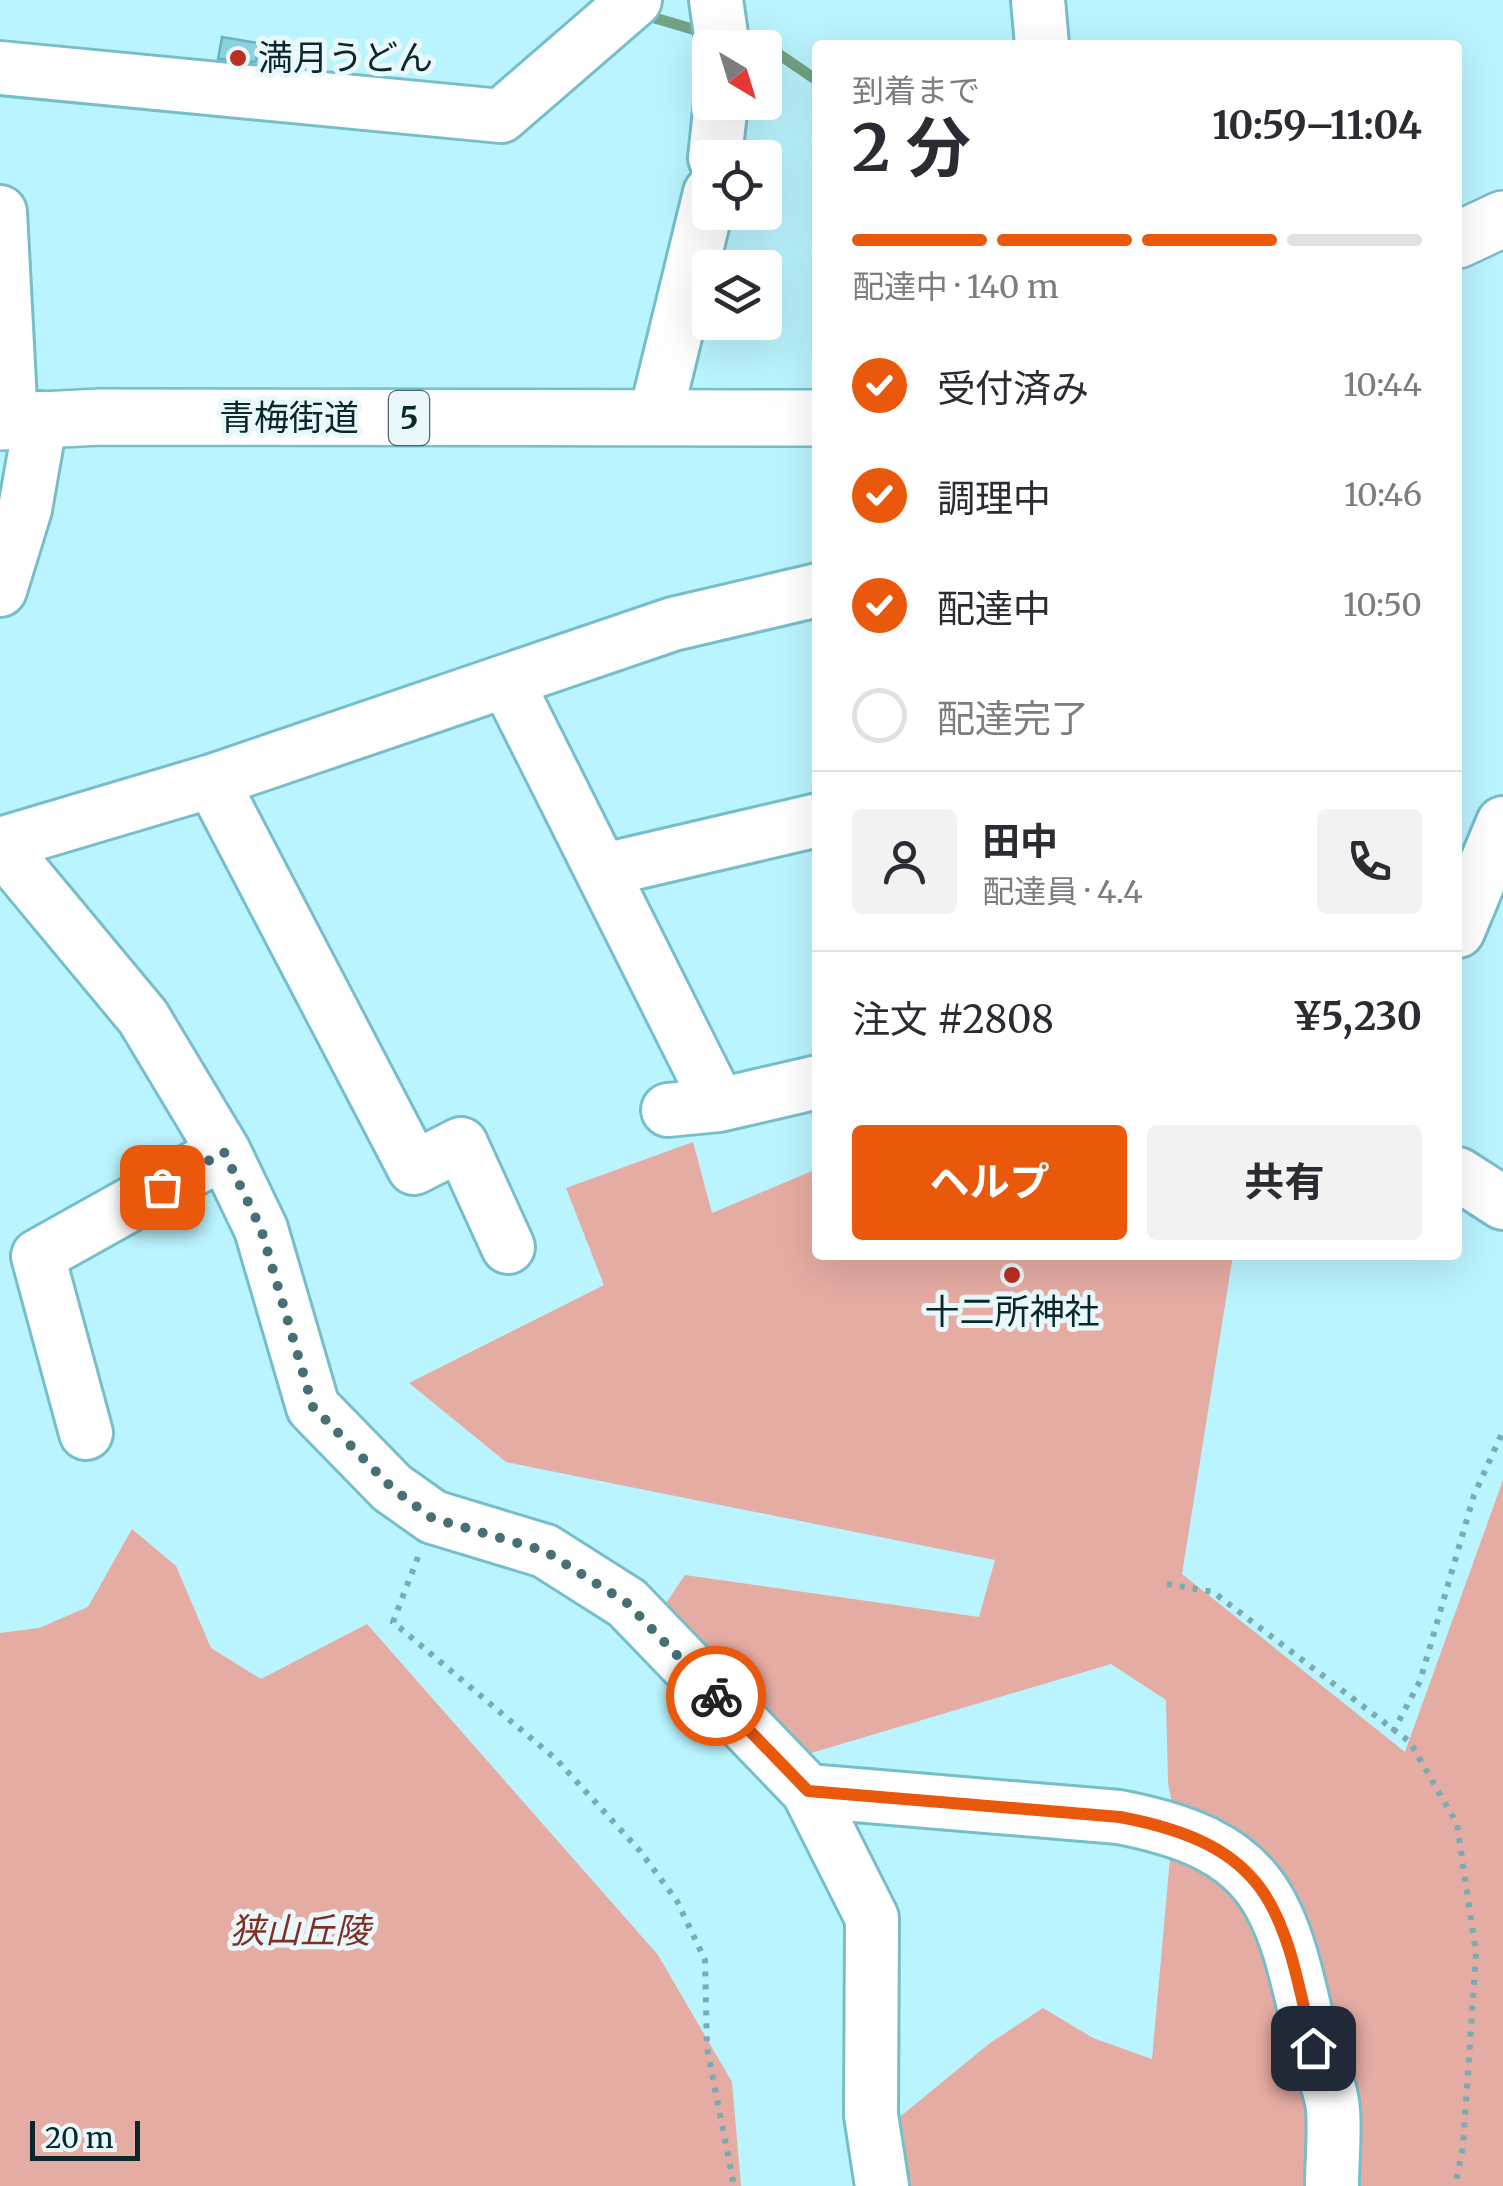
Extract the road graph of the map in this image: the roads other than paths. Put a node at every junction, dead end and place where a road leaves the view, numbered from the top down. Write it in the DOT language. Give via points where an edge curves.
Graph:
graph roads {
  1 [pos="634,0"];
  2 [pos="716,0"];
  3 [pos="1038,0"];
  4 [pos="720,30"];
  5 [pos="1042,40"];
  6 [pos="0,68"];
  7 [pos="0,212"];
  8 [pos="1503,219"];
  9 [pos="701,230"];
  10 [pos="1462,238"];
  11 [pos="655,418"];
  12 [pos="812,418"];
  13 [pos="17,420"];
  14 [pos="0,590"];
  15 [pos="812,591"];
  16 [pos="507,682"];
  17 [pos="212,781"];
  18 [pos="812,821"];
  19 [pos="1485,833"];
  20 [pos="0,845"];
  21 [pos="604,870"];
  22 [pos="1462,917"];
  23 [pos="812,1083"];
  24 [pos="719,1105"];
  25 [pos="668,1110"];
  26 [pos="224,1152"];
  27 [pos="1462,1177"];
  28 [pos="1503,1203"];
  29 [pos="508,1248"];
  30 [pos="86,1433"];
  31 [pos="808,1791"];
  32 [pos="882,2186"];
  33 [pos="1332,2186"];
  1 -- 6 [label="street" via="501,116"];
  2 -- 4 [label="street"];
  3 -- 5 [label="street"];
  7 -- 13 [label="street"];
  8 -- 10 [label="main road"];
  9 -- 11 [label="street"];
  11 -- 12 [label="main road, 青梅街道 / 5"];
  11 -- 13 [label="main road, 青梅街道 / 5"];
  13 -- 14 [label="street" via="25,509"];
  15 -- 16 [label="street" via="674,624"];
  16 -- 17 [label="street"];
  16 -- 21 [label="street"];
  17 -- 20 [label="street"];
  17 -- 29 [label="street" via="414,1168 461,1144"];
  18 -- 21 [label="street"];
  19 -- 22 [label="street"];
  20 -- 26 [label="street" via="143,1017"];
  21 -- 24 [label="street"];
  23 -- 24 [label="street"];
  24 -- 25 [label="street"];
  26 -- 30 [label="street" via="38,1256"];
  26 -- 31 [label="street" via="261,1229 313,1407 392,1488 432,1518 545,1551 627,1603"];
  27 -- 28 [label="street"];
  31 -- 32 [label="street" via="872,1918 871,2114"];
  31 -- 33 [label="street" via="1120,1817 1163,1826 1233,1858 1282,1920 1333,2107"];
}
